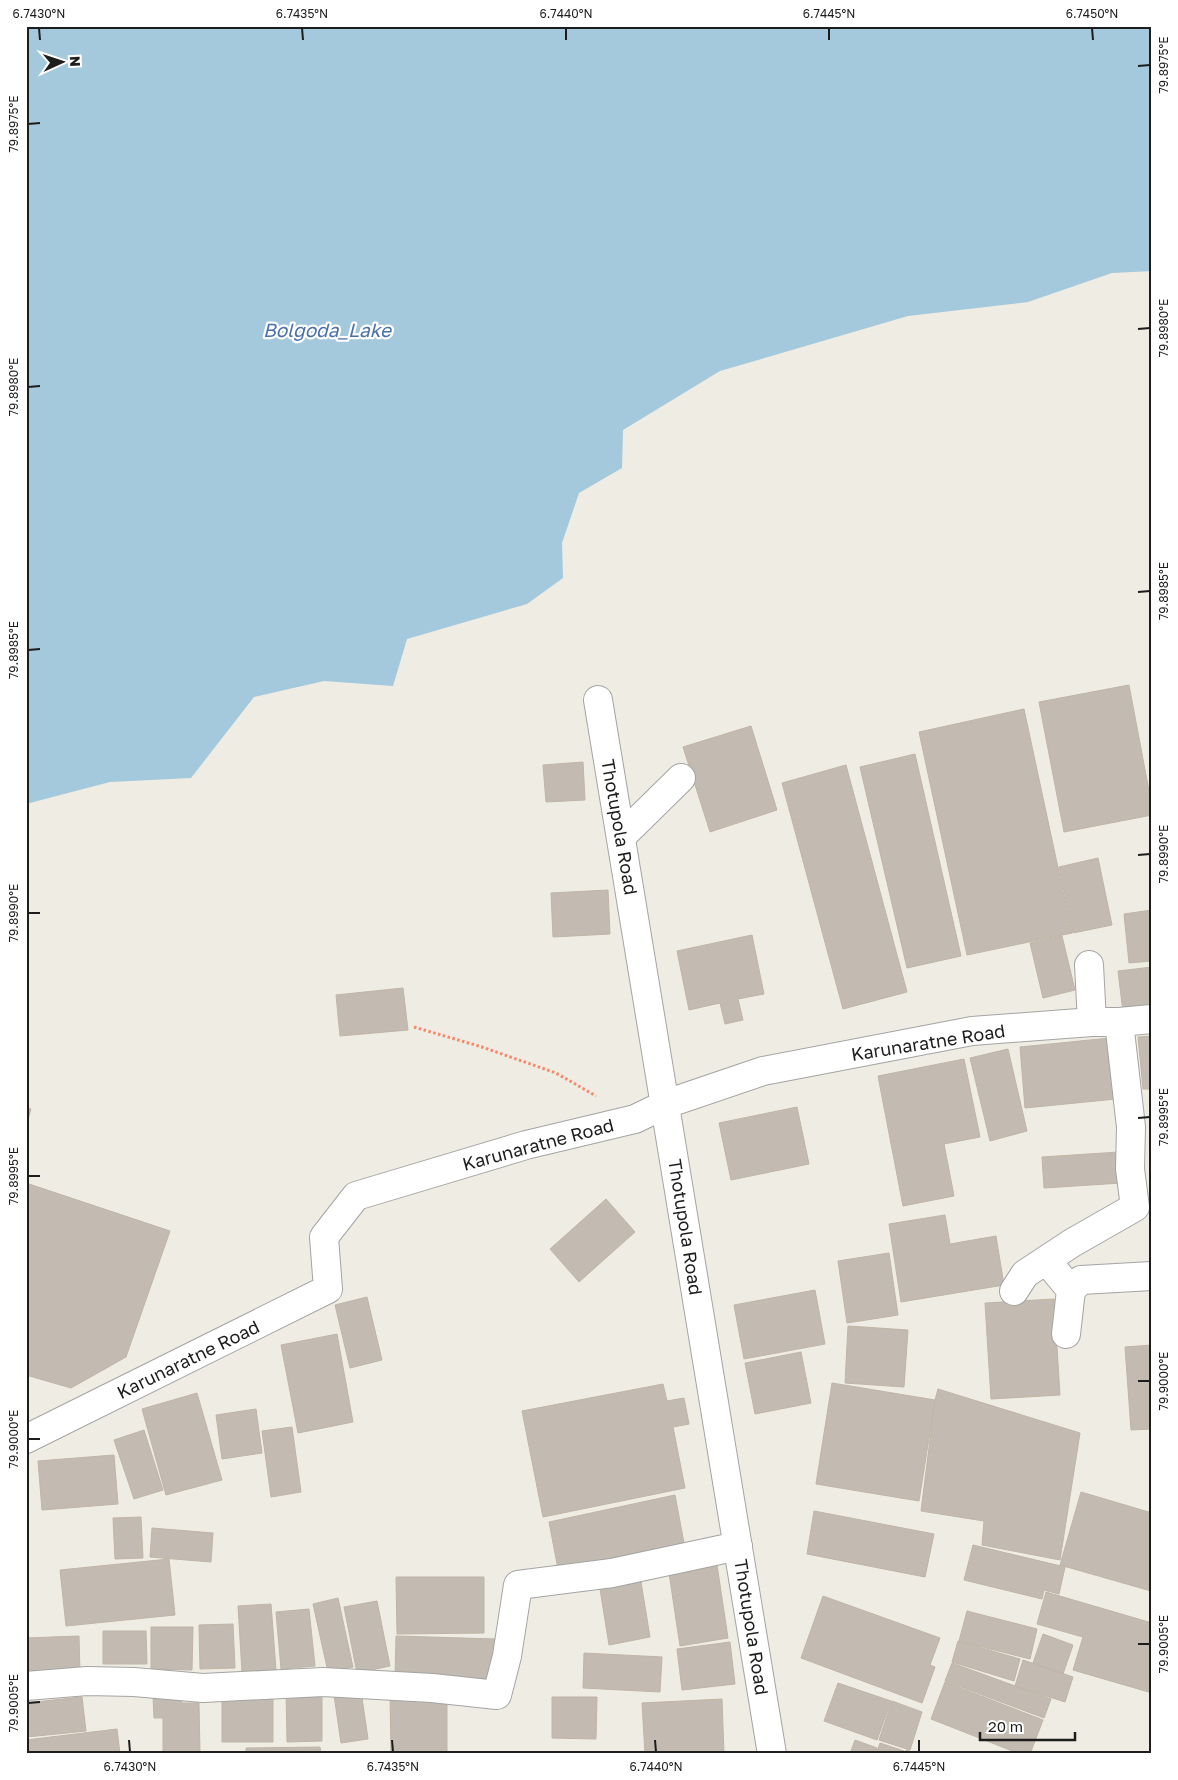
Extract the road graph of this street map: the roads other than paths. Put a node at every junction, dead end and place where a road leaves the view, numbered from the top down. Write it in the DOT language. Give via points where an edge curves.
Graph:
graph roads {
  1 [pos="598,700"];
  2 [pos="681,778"];
  3 [pos="622,836"];
  4 [pos="1089,965"];
  5 [pos="1152,1019"];
  6 [pos="1092,1022"];
  7 [pos="1119,1022"];
  8 [pos="666,1104"];
  9 [pos="1046,1260"];
  10 [pos="1152,1276"];
  11 [pos="1071,1290"];
  12 [pos="1014,1292"];
  13 [pos="1066,1334"];
  14 [pos="26,1439"];
  15 [pos="738,1546"];
  16 [pos="26,1686"];
  17 [pos="772,1754"];
  1 -- 3 [label="street, Thotupola Road"];
  2 -- 3 [label="street"];
  3 -- 8 [label="street, Thotupola Road"];
  4 -- 6 [label="street"];
  5 -- 7 [label="street, Karunaratne Road"];
  6 -- 7 [label="street, Karunaratne Road"];
  6 -- 8 [label="street, Karunaratne Road" via="972,1030 764,1072"];
  7 -- 9 [label="street" via="1131,1128 1130,1169 1135,1207"];
  8 -- 14 [label="street, Karunaratne Road" via="635,1119 526,1145 356,1196 324,1237 328,1289"];
  8 -- 15 [label="street, Thotupola Road"];
  9 -- 11 [label="street"];
  9 -- 12 [label="street" via="1025,1274"];
  10 -- 11 [label="street" via="1081,1280"];
  11 -- 13 [label="street"];
  15 -- 16 [label="street" via="612,1573 518,1585 507,1656 497,1695 323,1682 202,1688 87,1680"];
  15 -- 17 [label="street, Thotupola Road"];
}
